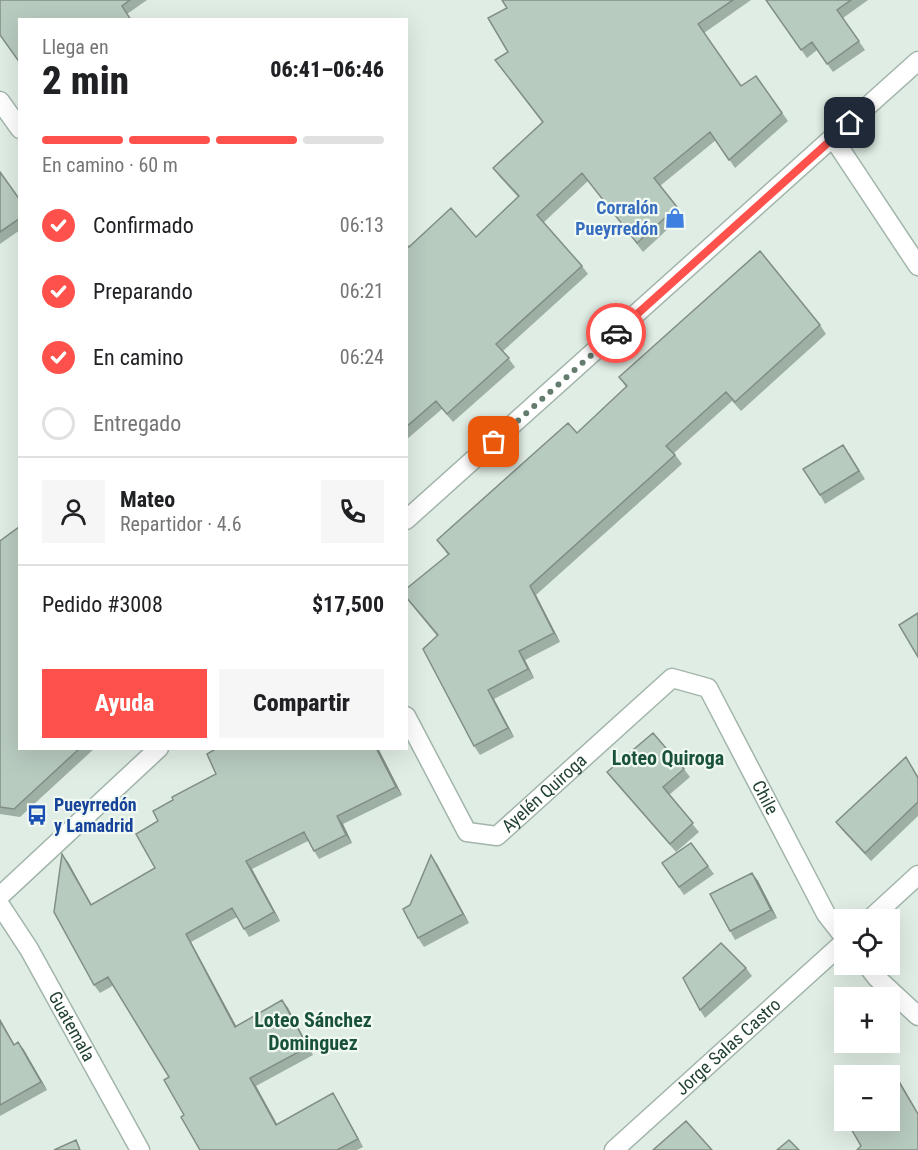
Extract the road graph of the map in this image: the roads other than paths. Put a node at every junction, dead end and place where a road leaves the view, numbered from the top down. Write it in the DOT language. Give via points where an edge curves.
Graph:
graph roads {
  1 [pos="918,61"];
  2 [pos="0,101"];
  3 [pos="18,126"];
  4 [pos="833,138"];
  5 [pos="918,266"];
  6 [pos="408,518"];
  7 [pos="672,678"];
  8 [pos="408,720"];
  9 [pos="157,750"];
  10 [pos="918,875"];
  11 [pos="0,896"];
  12 [pos="0,905"];
  13 [pos="881,909"];
  14 [pos="834,925"];
  15 [pos="834,951"];
  16 [pos="875,975"];
  17 [pos="918,1016"];
  18 [pos="140,1150"];
  19 [pos="614,1150"];
  1 -- 4 [label="street"];
  2 -- 3 [label="street"];
  4 -- 5 [label="street"];
  4 -- 6 [label="street"];
  7 -- 8 [label="street, Ayelén Quiroga" via="497,836 466,832"];
  7 -- 14 [label="street, Chile" via="708,688"];
  9 -- 11 [label="street"];
  10 -- 13 [label="street"];
  12 -- 18 [label="street, Guatemala"];
  15 -- 19 [label="street, Jorge Salas Castro"];
  16 -- 17 [label="street"];
}
